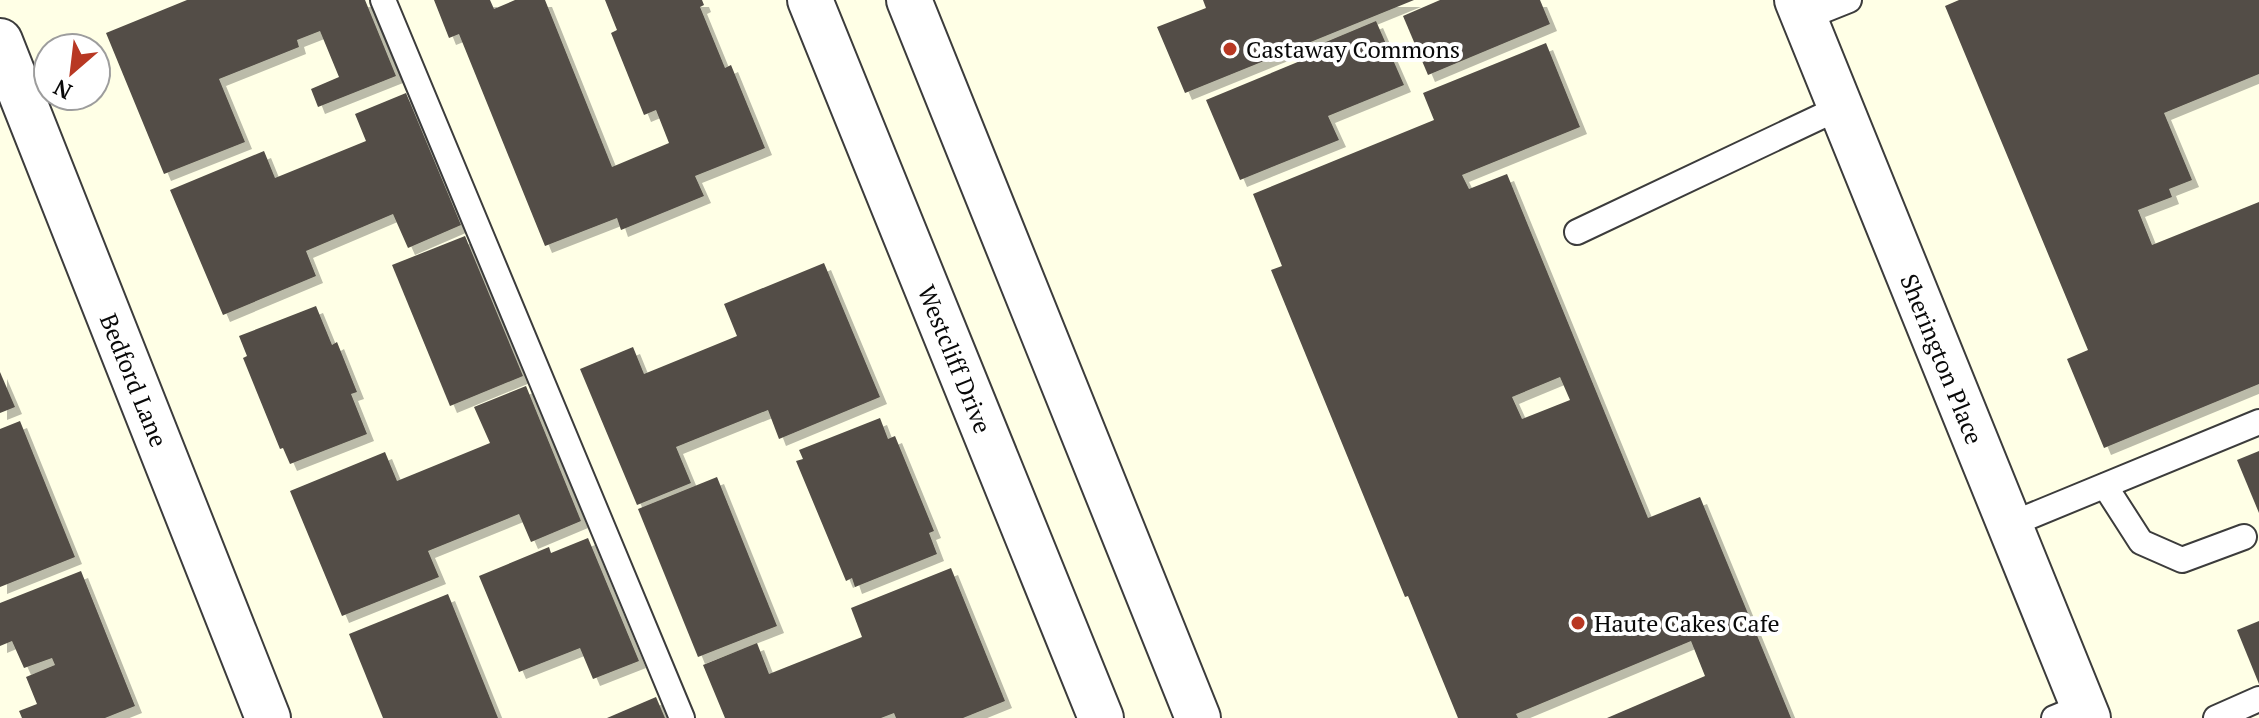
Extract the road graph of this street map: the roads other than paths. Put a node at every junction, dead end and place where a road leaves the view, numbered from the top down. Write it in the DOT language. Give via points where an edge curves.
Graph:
graph roads {
  1 [pos="383,0"];
  2 [pos="810,0"];
  3 [pos="909,0"];
  4 [pos="1849,0"];
  5 [pos="1801,9"];
  6 [pos="0,41"];
  7 [pos="1841,107"];
  8 [pos="1577,232"];
  9 [pos="2259,422"];
  10 [pos="2105,486"];
  11 [pos="2009,525"];
  12 [pos="2244,537"];
  13 [pos="2259,699"];
  14 [pos="2075,714"];
  15 [pos="268,718"];
  16 [pos="682,718"];
  17 [pos="1101,718"];
  18 [pos="1198,718"];
  19 [pos="2216,718"];
  1 -- 16 [label="lane"];
  2 -- 17 [label="street, Westcliff Drive"];
  3 -- 18 [label="street"];
  4 -- 5 [label="lane"];
  5 -- 7 [label="street, Sherington Place"];
  6 -- 15 [label="street, Bedford Lane"];
  7 -- 8 [label="lane"];
  7 -- 11 [label="street, Sherington Place"];
  9 -- 10 [label="lane"];
  10 -- 11 [label="lane"];
  10 -- 12 [label="lane" via="2141,542 2182,560"];
  11 -- 14 [label="street, Sherington Place"];
  13 -- 19 [label="lane"];
}
